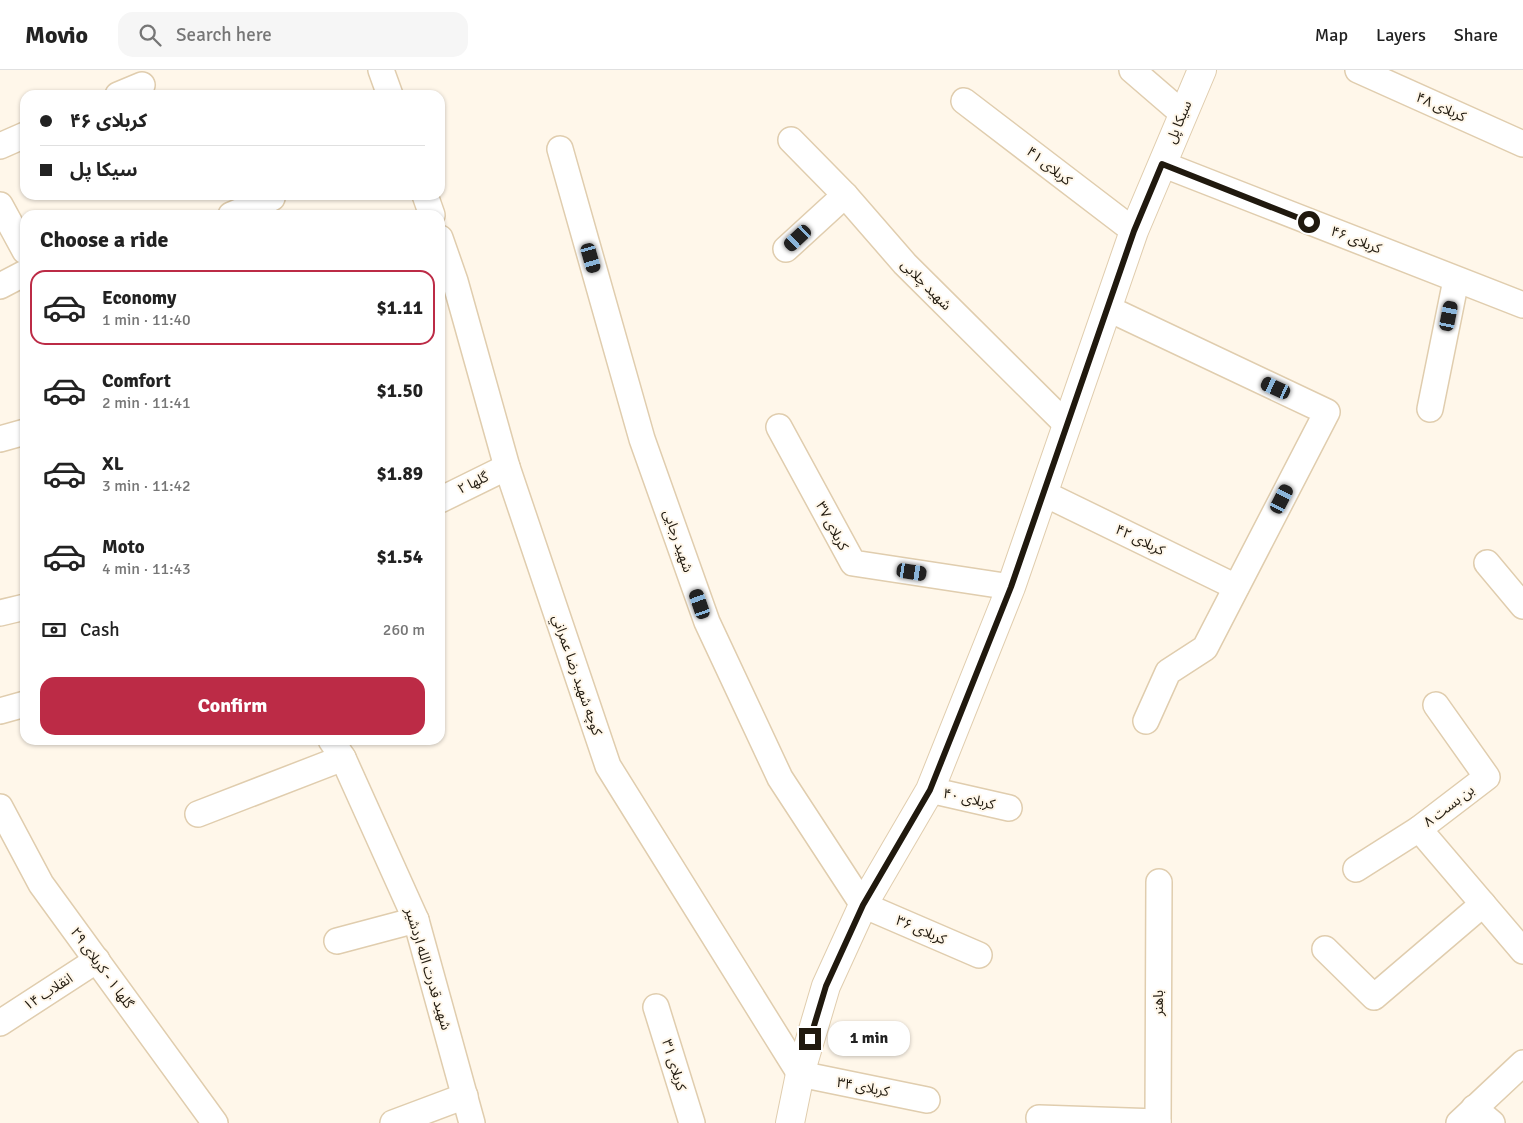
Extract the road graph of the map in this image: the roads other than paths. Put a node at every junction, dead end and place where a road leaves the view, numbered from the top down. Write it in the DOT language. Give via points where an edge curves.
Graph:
graph roads {
  1 [pos="381,70"];
  2 [pos="1132,70"];
  3 [pos="1202,70"];
  4 [pos="1358,70"];
  5 [pos="142,84"];
  6 [pos="129,90"];
  7 [pos="388,90"];
  8 [pos="964,101"];
  9 [pos="1183,114"];
  10 [pos="20,137"];
  11 [pos="791,140"];
  12 [pos="1523,144"];
  13 [pos="0,146"];
  14 [pos="560,150"];
  15 [pos="1162,164"];
  16 [pos="845,195"];
  17 [pos="267,200"];
  18 [pos="0,205"];
  19 [pos="243,210"];
  20 [pos="1134,231"];
  21 [pos="20,243"];
  22 [pos="786,250"];
  23 [pos="445,267"];
  24 [pos="20,276"];
  25 [pos="1456,280"];
  26 [pos="448,285"];
  27 [pos="0,286"];
  28 [pos="1523,306"];
  29 [pos="1107,308"];
  30 [pos="1430,409"];
  31 [pos="1067,425"];
  32 [pos="779,427"];
  33 [pos="20,433"];
  34 [pos="0,439"];
  35 [pos="507,467"];
  36 [pos="1044,493"];
  37 [pos="445,498"];
  38 [pos="1487,563"];
  39 [pos="1011,587"];
  40 [pos="1236,587"];
  41 [pos="1523,606"];
  42 [pos="20,608"];
  43 [pos="0,613"];
  44 [pos="20,705"];
  45 [pos="1436,705"];
  46 [pos="0,711"];
  47 [pos="1146,721"];
  48 [pos="337,749"];
  49 [pos="930,790"];
  50 [pos="0,807"];
  51 [pos="1009,808"];
  52 [pos="198,814"];
  53 [pos="1419,829"];
  54 [pos="1356,869"];
  55 [pos="1159,882"];
  56 [pos="1483,904"];
  57 [pos="863,905"];
  58 [pos="416,920"];
  59 [pos="336,941"];
  60 [pos="1326,949"];
  61 [pos="1523,951"];
  62 [pos="979,955"];
  63 [pos="96,960"];
  64 [pos="656,1007"];
  65 [pos="0,1022"];
  66 [pos="1523,1063"];
  67 [pos="800,1074"];
  68 [pos="465,1096"];
  69 [pos="927,1100"];
  70 [pos="1039,1118"];
  71 [pos="1475,1118"];
  72 [pos="1158,1122"];
  73 [pos="215,1123"];
  74 [pos="393,1123"];
  75 [pos="472,1123"];
  76 [pos="692,1123"];
  77 [pos="790,1123"];
  1 -- 7 [label="street"];
  2 -- 9 [label="street"];
  3 -- 9 [label="street, سیکا پل"];
  4 -- 12 [label="street, کربلای ۴۸"];
  5 -- 6 [label="street"];
  8 -- 20 [label="street, کربلای ۴۱"];
  9 -- 15 [label="street, سیکا پل"];
  10 -- 13 [label="street"];
  11 -- 16 [label="street, شهید چلابی"];
  14 -- 57 [label="street, شهید رجایی" via="642,439 707,622 780,778"];
  15 -- 20 [label="street, سیکا پل"];
  15 -- 25 [label="street, کربلای ۴۶"];
  16 -- 22 [label="street"];
  16 -- 31 [label="street, شهید چلابی" via="905,264"];
  17 -- 19 [label="street"];
  18 -- 21 [label="street"];
  20 -- 29 [label="street, سیکا پل"];
  23 -- 26 [label="street, كوچه شهيد رضا عمراني"];
  24 -- 27 [label="street"];
  25 -- 28 [label="street, کربلای ۴۶"];
  25 -- 30 [label="street"];
  26 -- 35 [label="street, كوچه شهيد رضا عمراني"];
  29 -- 31 [label="street, سیکا پل"];
  29 -- 40 [label="street" via="1327,412"];
  31 -- 36 [label="street, سیکا پل"];
  32 -- 39 [label="street, کربلای ۳۷" via="853,563"];
  33 -- 34 [label="street"];
  35 -- 37 [label="street, گلها ۲"];
  35 -- 67 [label="street, كوچه شهيد رضا عمراني" via="608,766"];
  36 -- 39 [label="street, سیکا پل"];
  36 -- 40 [label="street, کربلای ۴۲"];
  38 -- 41 [label="street"];
  39 -- 49 [label="street, سیکا پل"];
  40 -- 47 [label="street" via="1205,648 1168,672"];
  42 -- 43 [label="street"];
  44 -- 46 [label="street"];
  45 -- 53 [label="street, بن بست ۸" via="1487,777"];
  48 -- 52 [label="street"];
  48 -- 58 [label="street, شهید قدرت الله اردشیر"];
  49 -- 51 [label="street, کربلای ۴۰"];
  49 -- 57 [label="street, سیکا پل"];
  50 -- 63 [label="street, گلها ۱ - کربلای ۲۹" via="41,884"];
  53 -- 54 [label="street"];
  53 -- 56 [label="street, بن بست ۸"];
  55 -- 72 [label="street, باهنر"];
  56 -- 60 [label="street" via="1374,997"];
  56 -- 61 [label="street, بن بست ۸"];
  57 -- 62 [label="street, کربلای ۳۶"];
  57 -- 67 [label="street, سیکا پل" via="826,986"];
  58 -- 59 [label="street"];
  58 -- 68 [label="street, شهید قدرت الله اردشیر"];
  63 -- 65 [label="street, انقلاب ۱۴"];
  63 -- 73 [label="street, گلها ۱ - کربلای ۲۹"];
  64 -- 76 [label="street, کربلای ۳۱"];
  66 -- 71 [label="street"];
  67 -- 69 [label="street, کربلای ۳۴"];
  67 -- 77 [label="street, سیکا پل"];
  68 -- 74 [label="street"];
  68 -- 75 [label="street, شهید قدرت الله اردشیر"];
  70 -- 72 [label="street"];
}
